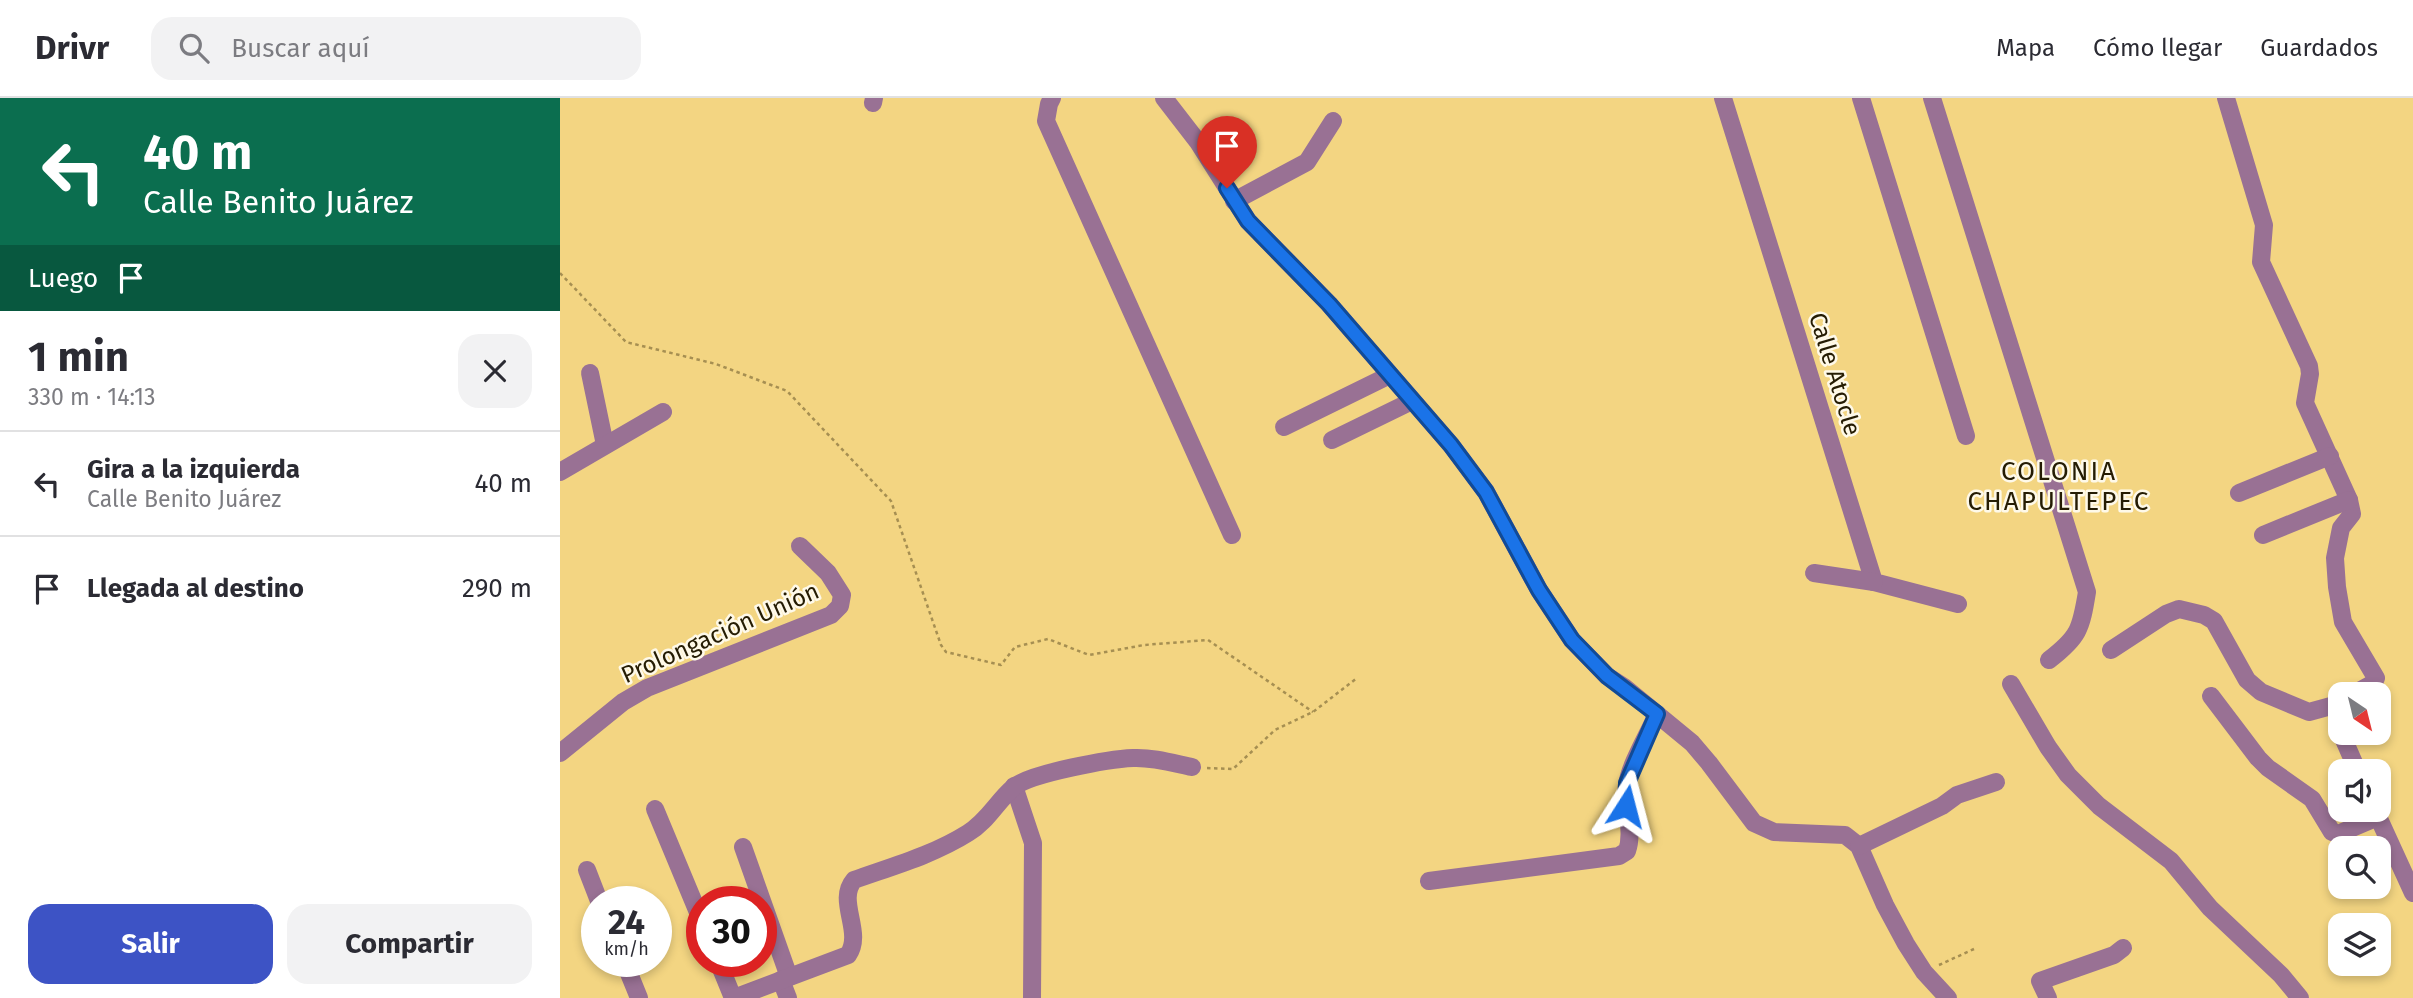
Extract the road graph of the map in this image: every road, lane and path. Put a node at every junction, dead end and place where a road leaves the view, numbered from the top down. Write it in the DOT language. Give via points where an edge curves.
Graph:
graph roads {
  1 [pos="1052,98"];
  2 [pos="1164,98"];
  3 [pos="1723,98"];
  4 [pos="1861,98"];
  5 [pos="1931,98"];
  6 [pos="2226,98"];
  7 [pos="1333,121"];
  8 [pos="1234,201"];
  9 [pos="560,273"];
  10 [pos="590,373"];
  11 [pos="1391,375"];
  12 [pos="1412,401"];
  13 [pos="663,412"];
  14 [pos="1284,427"];
  15 [pos="1966,436"];
  16 [pos="1332,440"];
  17 [pos="605,445"];
  18 [pos="2330,456"];
  19 [pos="560,471"];
  20 [pos="2239,493"];
  21 [pos="2350,500"];
  22 [pos="1232,535"];
  23 [pos="2263,535"];
  24 [pos="800,546"];
  25 [pos="1814,573"];
  26 [pos="1874,582"];
  27 [pos="1958,604"];
  28 [pos="2111,650"];
  29 [pos="2049,660"];
  30 [pos="1357,678"];
  31 [pos="2374,682"];
  32 [pos="2011,684"];
  33 [pos="2211,696"];
  34 [pos="2328,706"];
  35 [pos="1313,712"];
  36 [pos="1657,714"];
  37 [pos="560,753"];
  38 [pos="1192,767"];
  39 [pos="1996,782"];
  40 [pos="1014,786"];
  41 [pos="655,809"];
  42 [pos="2362,822"];
  43 [pos="2380,822"];
  44 [pos="1859,846"];
  45 [pos="743,847"];
  46 [pos="587,870"];
  47 [pos="1429,881"];
  48 [pos="593,886"];
  49 [pos="687,886"];
  50 [pos="2413,893"];
  51 [pos="2123,948"];
  52 [pos="1974,949"];
  53 [pos="1924,972"];
  54 [pos="630,977"];
  55 [pos="725,977"];
  56 [pos="785,978"];
  57 [pos="639,998"];
  58 [pos="734,998"];
  59 [pos="788,998"];
  60 [pos="1032,998"];
  61 [pos="1948,998"];
  62 [pos="2048,998"];
  63 [pos="2300,998"];
  1 -- 22 [label="street" via="1046,121"];
  2 -- 8 [label="street"];
  3 -- 26 [label="street, Calle Atocle"];
  4 -- 15 [label="street"];
  5 -- 29 [label="street" via="2087,592 2079,630"];
  6 -- 18 [label="street" via="2262,215 2261,262 2309,366 2305,403"];
  7 -- 8 [label="street" via="1307,162"];
  8 -- 11 [label="street"];
  9 -- 35 [label="path" via="626,342 716,364 787,391 891,501 946,652 1001,665 1015,647 1048,639 1089,655 1208,640"];
  10 -- 17 [label="street"];
  11 -- 12 [label="street"];
  11 -- 14 [label="street"];
  12 -- 16 [label="street"];
  12 -- 36 [label="street" via="1486,492 1572,640 1607,676"];
  13 -- 17 [label="street"];
  17 -- 19 [label="street"];
  18 -- 20 [label="street"];
  18 -- 21 [label="street"];
  21 -- 23 [label="street"];
  21 -- 31 [label="street" via="2352,514 2341,528 2335,558 2337,587 2343,622"];
  24 -- 37 [label="street, Prolongación Unión" via="828,573 842,595 840,606 831,615 647,688"];
  25 -- 26 [label="street"];
  26 -- 27 [label="street"];
  28 -- 34 [label="street" via="2179,609 2204,615 2214,621 2247,680 2261,692 2309,712"];
  30 -- 35 [label="path"];
  32 -- 63 [label="street" via="2068,775 2099,806 2171,861 2210,908"];
  33 -- 42 [label="street" via="2268,768 2312,799 2332,832 2338,835"];
  35 -- 38 [label="path" via="1275,730 1233,769"];
  36 -- 44 [label="street" via="1701,753 1755,823 1774,832 1845,835"];
  36 -- 47 [label="street" via="1627,783 1628,851 1619,856"];
  38 -- 40 [label="street" via="1132,758 1040,775"];
  39 -- 44 [label="street" via="1957,795"];
  40 -- 56 [label="street" via="985,821 969,832 934,851 854,880 849,886 853,948 848,955"];
  40 -- 60 [label="street" via="1033,843"];
  41 -- 49 [label="street"];
  43 -- 50 [label="street"];
  44 -- 53 [label="street" via="1885,905"];
  45 -- 56 [label="street"];
  46 -- 48 [label="street"];
  51 -- 62 [label="street" via="2040,981"];
  52 -- 53 [label="path"];
  53 -- 61 [label="street"];
  54 -- 57 [label="street"];
  55 -- 58 [label="street"];
  56 -- 58 [label="street"];
  56 -- 59 [label="street"];
}
